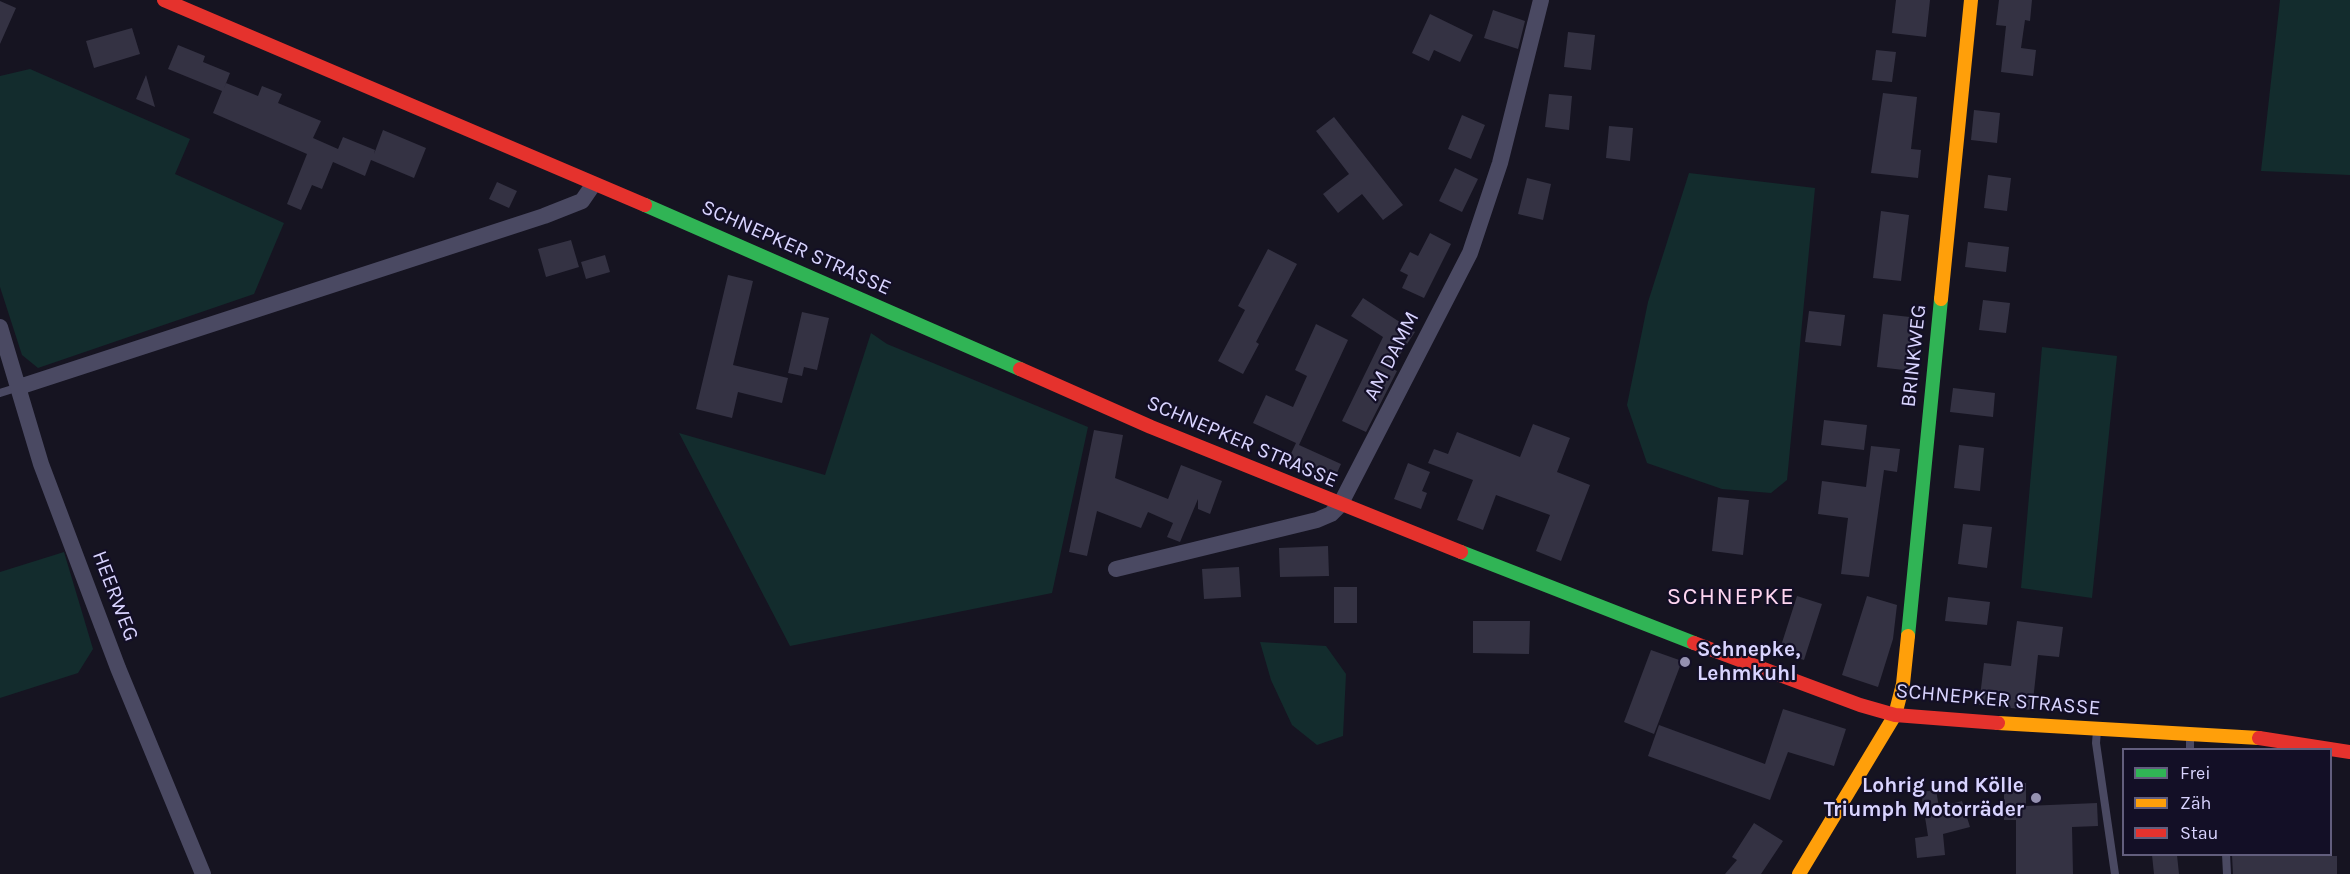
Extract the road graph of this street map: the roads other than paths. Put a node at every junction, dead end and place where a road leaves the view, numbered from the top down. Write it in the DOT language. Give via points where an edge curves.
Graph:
graph roads {
  1 [pos="164,0"];
  2 [pos="1541,0"];
  3 [pos="1971,0"];
  4 [pos="593,185"];
  5 [pos="0,327"];
  6 [pos="19,387"];
  7 [pos="0,393"];
  8 [pos="1340,505"];
  9 [pos="1116,569"];
  10 [pos="1895,715"];
  11 [pos="2097,729"];
  12 [pos="2190,732"];
  13 [pos="2190,748"];
  14 [pos="2324,748"];
  15 [pos="2332,749"];
  16 [pos="2350,752"];
  17 [pos="2226,856"];
  18 [pos="203,874"];
  19 [pos="1799,874"];
  20 [pos="2115,874"];
  21 [pos="2227,874"];
  1 -- 4 [label="main road, SCHNEPKER STRASSE"];
  2 -- 8 [label="street, AM DAMM" via="1500,163 1470,253"];
  3 -- 10 [label="main road, BRINKWEG" via="1903,684"];
  4 -- 6 [label="street" via="582,201 544,216"];
  4 -- 8 [label="main road, SCHNEPKER STRASSE"];
  5 -- 6 [label="street, HEERWEG"];
  6 -- 7 [label="lane"];
  6 -- 18 [label="street, HEERWEG" via="41,464 114,657"];
  8 -- 9 [label="street" via="1317,520"];
  8 -- 10 [label="main road, SCHNEPKER STRASSE" via="1606,610"];
  10 -- 11 [label="main road, SCHNEPKER STRASSE"];
  10 -- 19 [label="main road, BRINKWEG"];
  11 -- 12 [label="main road, SCHNEPKER STRASSE"];
  11 -- 20 [label="lane"];
  12 -- 13 [label="lane"];
  12 -- 14 [label="main road, SCHNEPKER STRASSE"];
  15 -- 16 [label="main road, SCHNEPKER STRASSE"];
  17 -- 21 [label="lane"];
}
